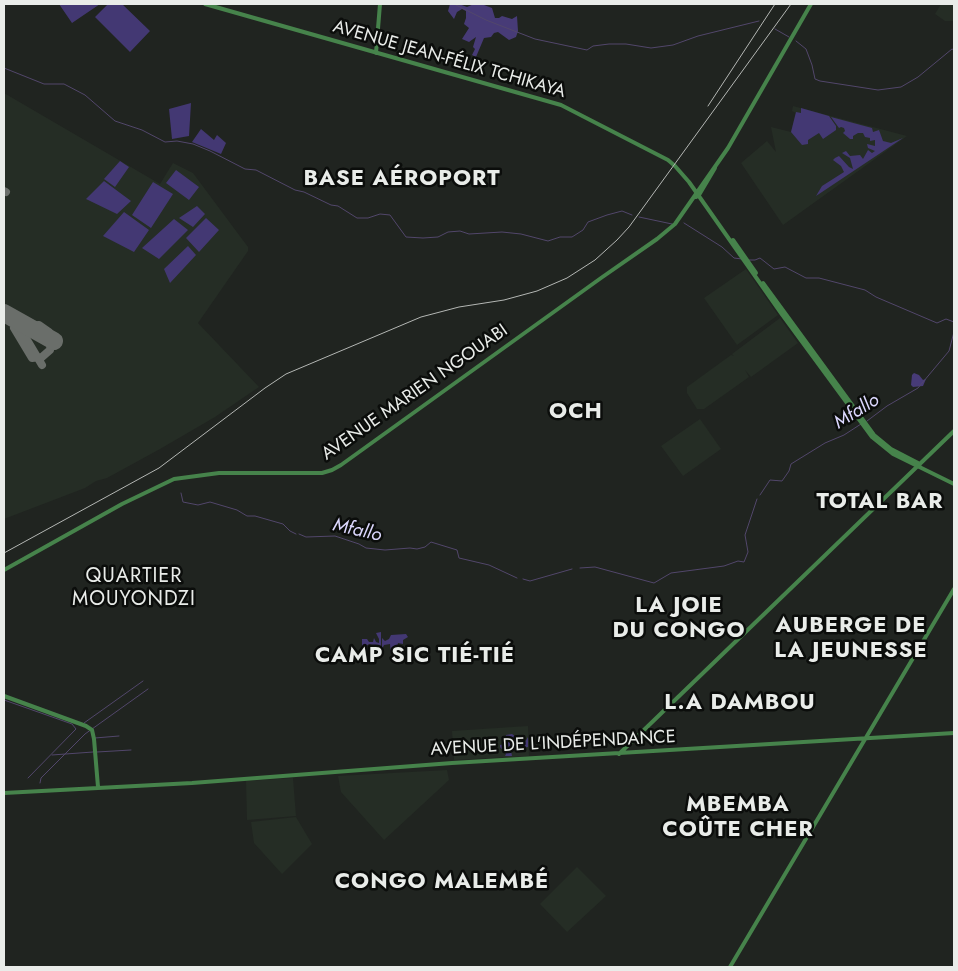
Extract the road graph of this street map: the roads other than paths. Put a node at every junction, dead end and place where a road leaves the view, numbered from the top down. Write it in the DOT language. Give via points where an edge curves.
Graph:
graph roads {
  1 [pos="205,4"];
  2 [pos="380,4"];
  3 [pos="811,4"];
  4 [pos="376,53"];
  5 [pos="696,194"];
  6 [pos="954,433"];
  7 [pos="918,465"];
  8 [pos="954,484"];
  9 [pos="4,570"];
  10 [pos="954,590"];
  11 [pos="4,696"];
  12 [pos="954,733"];
  13 [pos="866,738"];
  14 [pos="621,754"];
  15 [pos="98,787"];
  16 [pos="4,793"];
  17 [pos="730,967"];
  1 -- 4 [label="street, AVENUE JEAN-FÉLIX TCHIKAYA"];
  2 -- 4 [label="street"];
  3 -- 5 [label="street, AVENUE MARIEN NGOUABI" via="760,94"];
  4 -- 5 [label="street, AVENUE JEAN-FÉLIX TCHIKAYA" via="561,105 665,158"];
  5 -- 7 [label="street, AVENUE JEAN-FÉLIX TCHIKAYA" via="864,428 885,449"];
  5 -- 9 [label="street, AVENUE MARIEN NGOUABI" via="664,234 337,468 322,473 213,473 174,479"];
  6 -- 7 [label="street"];
  6 -- 7 [label="street"];
  7 -- 8 [label="street, AVENUE JEAN-FÉLIX TCHIKAYA"];
  7 -- 14 [label="street"];
  7 -- 14 [label="street"];
  10 -- 13 [label="street"];
  11 -- 15 [label="street" via="86,726 94,732"];
  12 -- 13 [label="street"];
  13 -- 14 [label="street, AVENUE DE L'INDÉPENDANCE"];
  13 -- 17 [label="street"];
  14 -- 15 [label="street, AVENUE DE L'INDÉPENDANCE"];
  15 -- 16 [label="street"];
}
